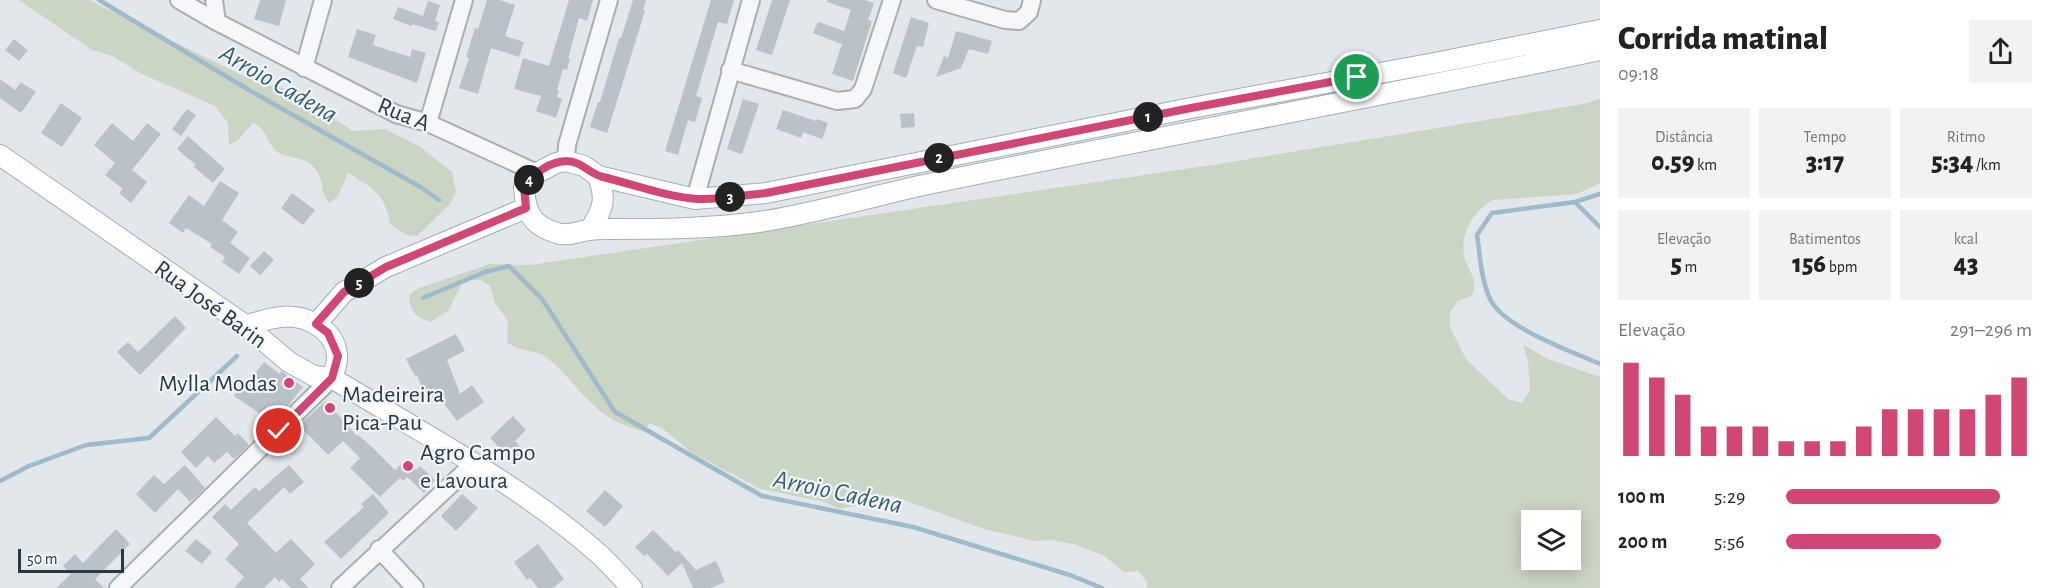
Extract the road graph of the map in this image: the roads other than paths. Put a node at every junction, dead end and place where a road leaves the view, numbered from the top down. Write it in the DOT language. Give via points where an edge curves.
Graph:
graph roads {
  1 [pos="179,0"];
  2 [pos="214,0"];
  3 [pos="323,0"];
  4 [pos="464,0"];
  5 [pos="609,0"];
  6 [pos="751,0"];
  7 [pos="892,0"];
  8 [pos="936,0"];
  9 [pos="1032,0"];
  10 [pos="216,22"];
  11 [pos="1600,30"];
  12 [pos="1600,50"];
  13 [pos="304,68"];
  14 [pos="730,70"];
  15 [pos="428,123"];
  16 [pos="0,154"];
  17 [pos="566,161"];
  18 [pos="537,172"];
  19 [pos="598,176"];
  20 [pos="695,199"];
  21 [pos="526,208"];
  22 [pos="590,230"];
  23 [pos="316,324"];
  24 [pos="245,325"];
  25 [pos="332,378"];
  26 [pos="473,464"];
  27 [pos="380,549"];
  28 [pos="118,588"];
  29 [pos="340,588"];
  30 [pos="415,588"];
  31 [pos="632,588"];
  1 -- 10 [label="street, Rua A"];
  2 -- 10 [label="street"];
  3 -- 13 [label="street"];
  4 -- 15 [label="street"];
  5 -- 17 [label="street" via="567,145"];
  6 -- 14 [label="street"];
  7 -- 14 [label="street" via="863,89 855,99 837,101"];
  8 -- 9 [label="street" via="1019,21 1029,12"];
  10 -- 13 [label="street, Rua A"];
  11 -- 20 [label="main road" via="766,193"];
  12 -- 22 [label="main road" via="928,184 759,222"];
  13 -- 15 [label="street, Rua A" via="396,114"];
  14 -- 20 [label="street"];
  15 -- 18 [label="street, Rua A"];
  16 -- 24 [label="main road, Rua José Barin"];
  17 -- 18 [label="main road"];
  17 -- 19 [label="main road" via="584,166"];
  18 -- 21 [label="main road" via="524,187"];
  19 -- 20 [label="main road"];
  19 -- 22 [label="main road" via="603,207"];
  21 -- 22 [label="main road" via="540,226 558,234"];
  21 -- 23 [label="main road" via="386,267 344,292"];
  23 -- 24 [label="main road" via="309,319 281,317"];
  23 -- 25 [label="main road" via="328,333 338,356"];
  24 -- 25 [label="main road, Rua José Barin" via="289,362 314,375"];
  25 -- 26 [label="main road, Rua José Barin"];
  25 -- 28 [label="street"];
  26 -- 27 [label="street"];
  26 -- 31 [label="main road, Rua José Barin" via="542,508 600,555"];
  27 -- 29 [label="street"];
  27 -- 30 [label="street"];
}
